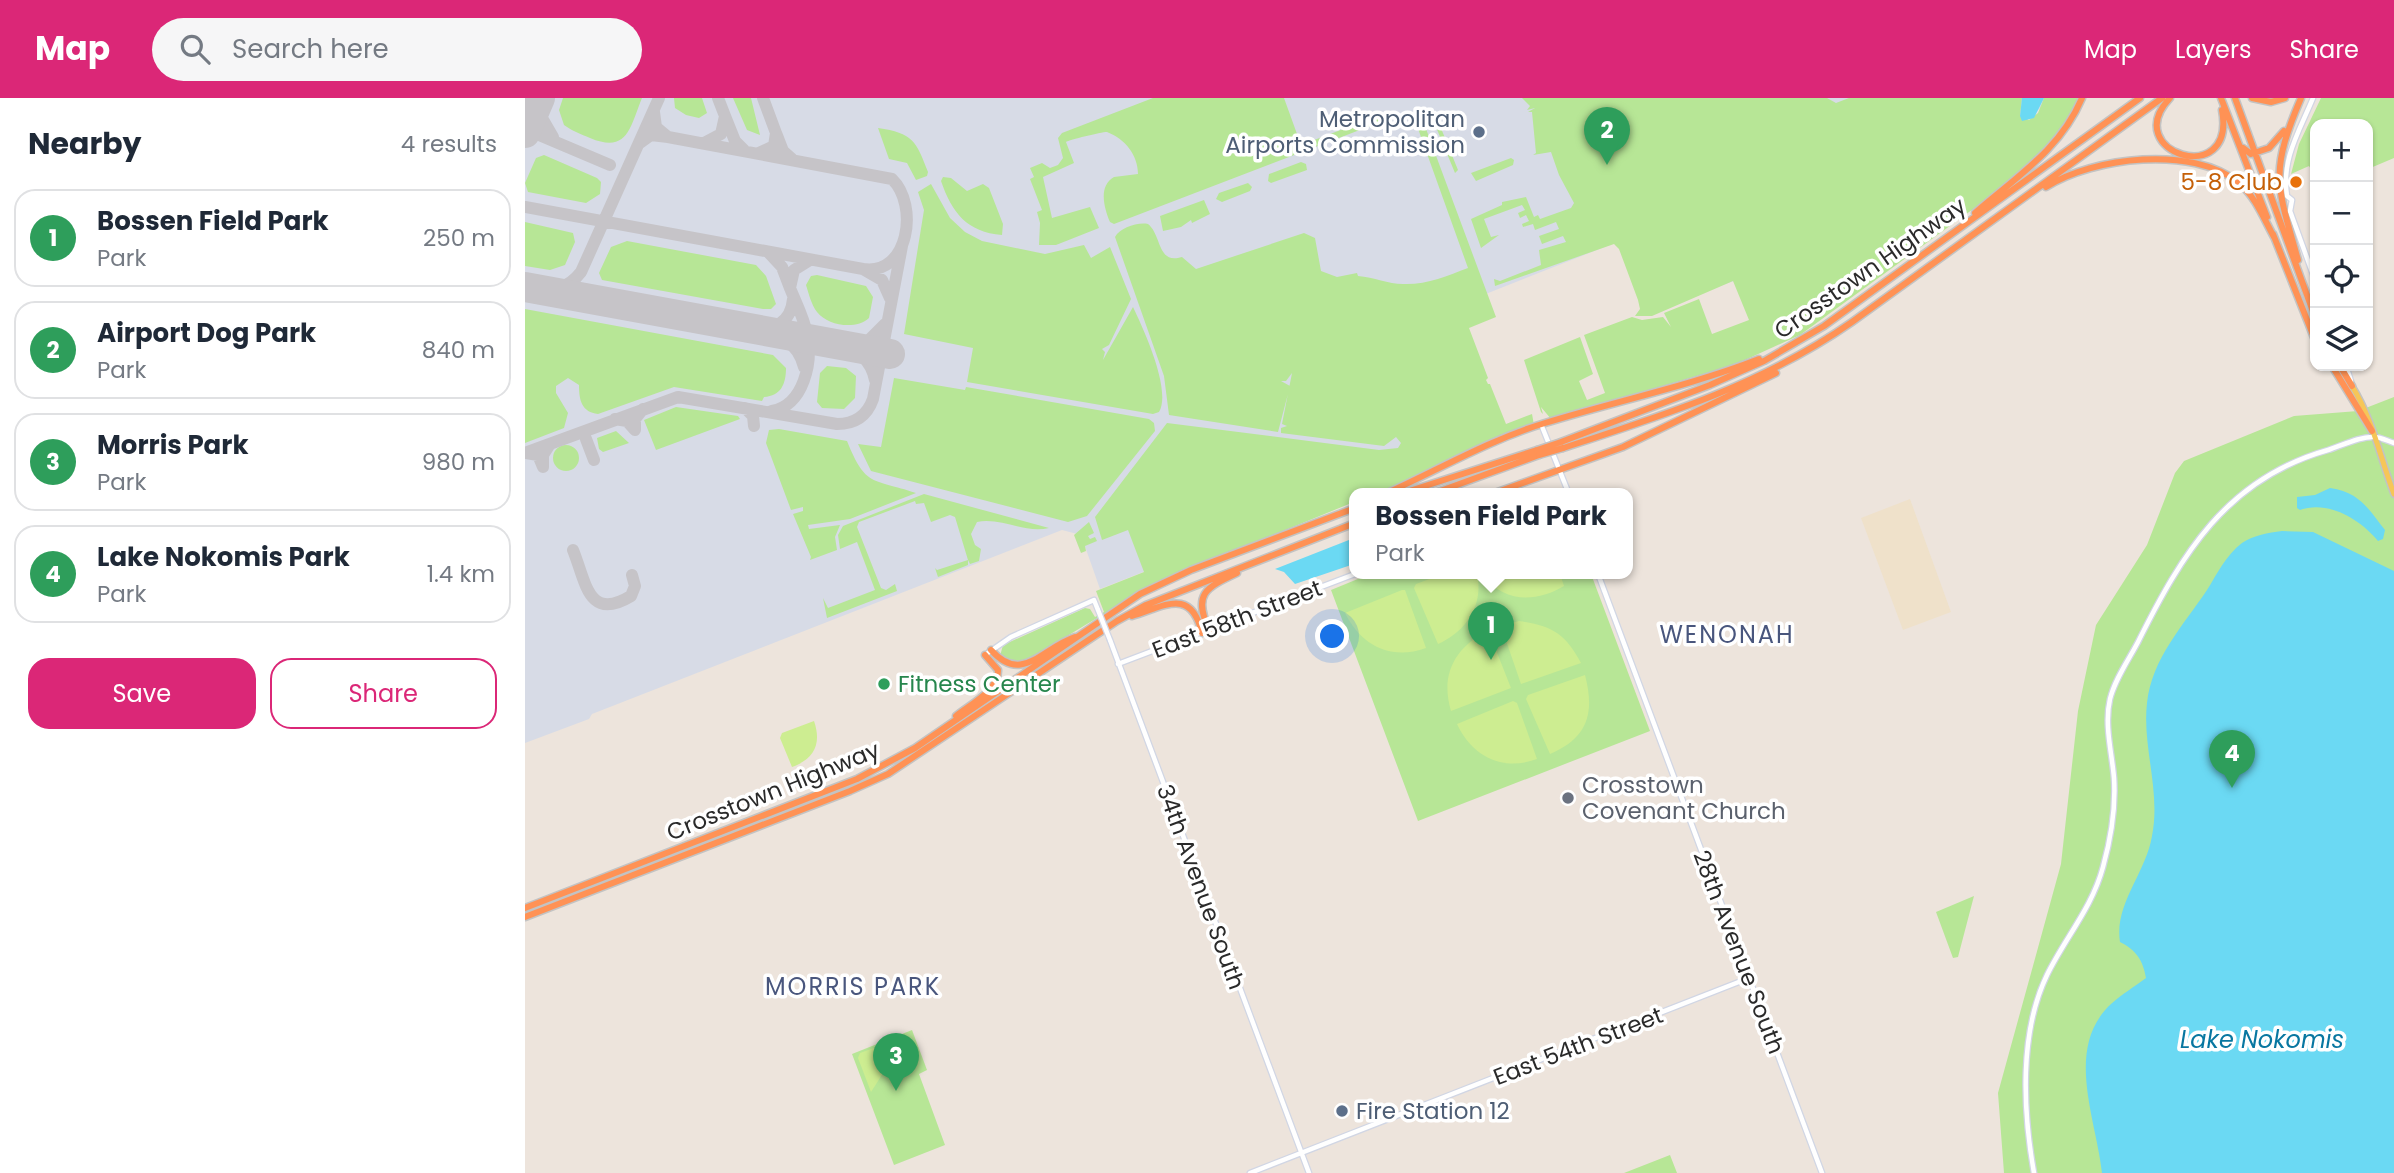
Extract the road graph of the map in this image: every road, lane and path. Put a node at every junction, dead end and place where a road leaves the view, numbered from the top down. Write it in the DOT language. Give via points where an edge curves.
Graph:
graph roads {
  1 [pos="2082,98"];
  2 [pos="2140,98"];
  3 [pos="2162,98"];
  4 [pos="2170,98"];
  5 [pos="2220,98"];
  6 [pos="2235,98"];
  7 [pos="2252,98"];
  8 [pos="2285,98"];
  9 [pos="2301,98"];
  10 [pos="2313,98"];
  11 [pos="2295,111"];
  12 [pos="2239,142"];
  13 [pos="2256,154"];
  14 [pos="2008,209"];
  15 [pos="1949,236"];
  16 [pos="2274,237"];
  17 [pos="2310,266"];
  18 [pos="2305,289"];
  19 [pos="2312,308"];
  20 [pos="2310,327"];
  21 [pos="1784,350"];
  22 [pos="1801,355"];
  23 [pos="2335,371"];
  24 [pos="2343,371"];
  25 [pos="2348,371"];
  26 [pos="2352,386"];
  27 [pos="1541,424"];
  28 [pos="2373,434"];
  29 [pos="2394,443"];
  30 [pos="1562,445"];
  31 [pos="1538,453"];
  32 [pos="1560,471"];
  33 [pos="1398,488"];
  34 [pos="1420,488"];
  35 [pos="1447,488"];
  36 [pos="1510,488"];
  37 [pos="1566,488"];
  38 [pos="2394,494"];
  39 [pos="1349,510"];
  40 [pos="1349,525"];
  41 [pos="1280,553"];
  42 [pos="1349,576"];
  43 [pos="1600,579"];
  44 [pos="1117,621"];
  45 [pos="1206,631"];
  46 [pos="1083,634"];
  47 [pos="988,652"];
  48 [pos="1118,664"];
  49 [pos="915,748"];
  50 [pos="525,908"];
  51 [pos="525,917"];
  52 [pos="1749,978"];
  53 [pos="1301,1153"];
  54 [pos="1250,1173"];
  55 [pos="1309,1173"];
  56 [pos="1822,1173"];
  57 [pos="2034,1173"];
  1 -- 15 [label="highway" via="2049,150"];
  2 -- 15 [label="highway, Crosstown Highway"];
  3 -- 14 [label="highway, Crosstown Highway"];
  4 -- 5 [label="highway" via="2158,118 2160,137 2178,155 2195,158 2221,138"];
  5 -- 12 [label="highway"];
  6 -- 13 [label="highway"];
  7 -- 8 [label="highway" via="2271,102"];
  9 -- 11 [label="highway"];
  10 -- 17 [label="street" via="2286,166 2291,214"];
  11 -- 13 [label="highway" via="2276,142"];
  11 -- 18 [label="highway" via="2280,153 2278,182"];
  12 -- 13 [label="highway" via="2248,153"];
  12 -- 16 [label="highway"];
  13 -- 18 [label="highway"];
  14 -- 16 [label="highway" via="2080,170 2118,161 2155,160 2204,167 2231,177 2247,191"];
  14 -- 22 [label="highway, Crosstown Highway"];
  15 -- 21 [label="highway, Crosstown Highway"];
  16 -- 20 [label="highway"];
  18 -- 19 [label="highway"];
  21 -- 27 [label="highway" via="1712,376"];
  21 -- 30 [label="highway, Crosstown Highway"];
  22 -- 30 [label="highway, Crosstown Highway" via="1724,393"];
  22 -- 32 [label="highway" via="1765,380 1658,432"];
  23 -- 28 [label="highway"];
  24 -- 26 [label="highway"];
  25 -- 26 [label="street"];
  26 -- 28 [label="main road" via="2374,426"];
  27 -- 32 [label="street"];
  27 -- 33 [label="highway"];
  28 -- 29 [label="street"];
  28 -- 38 [label="main road"];
  28 -- 57 [label="street" via="2299,460 2230,503 2178,565 2117,681 2109,709 2114,808 2104,863 2084,915 2047,974 2030,1030 2027,1098"];
  30 -- 31 [label="highway, Crosstown Highway, bridge"];
  31 -- 34 [label="highway, Crosstown Highway"];
  31 -- 35 [label="highway, Crosstown Highway"];
  32 -- 36 [label="highway"];
  32 -- 37 [label="street"];
  39 -- 46 [label="highway, Crosstown Highway" via="1162,582"];
  40 -- 41 [label="highway, Crosstown Highway"];
  41 -- 44 [label="highway, Crosstown Highway" via="1158,600"];
  41 -- 45 [label="highway" via="1213,584 1200,607"];
  42 -- 45 [label="street, East 58th Street"];
  43 -- 52 [label="street, 28th Avenue South"];
  44 -- 45 [label="highway" via="1177,602 1193,609"];
  44 -- 51 [label="highway, Crosstown Highway" via="888,774"];
  45 -- 48 [label="street, East 58th Street"];
  46 -- 47 [label="highway" via="1017,666"];
  46 -- 49 [label="highway, Crosstown Highway"];
  47 -- 48 [label="street, 34th Avenue South, bridge" via="1094,600"];
  47 -- 49 [label="highway" via="998,670 995,685"];
  48 -- 53 [label="street, 34th Avenue South"];
  49 -- 50 [label="highway, Crosstown Highway" via="833,790"];
  52 -- 53 [label="street, East 54th Street"];
  52 -- 56 [label="street, 28th Avenue South"];
  53 -- 54 [label="street, East 54th Street"];
  53 -- 55 [label="street, 34th Avenue South"];
}
